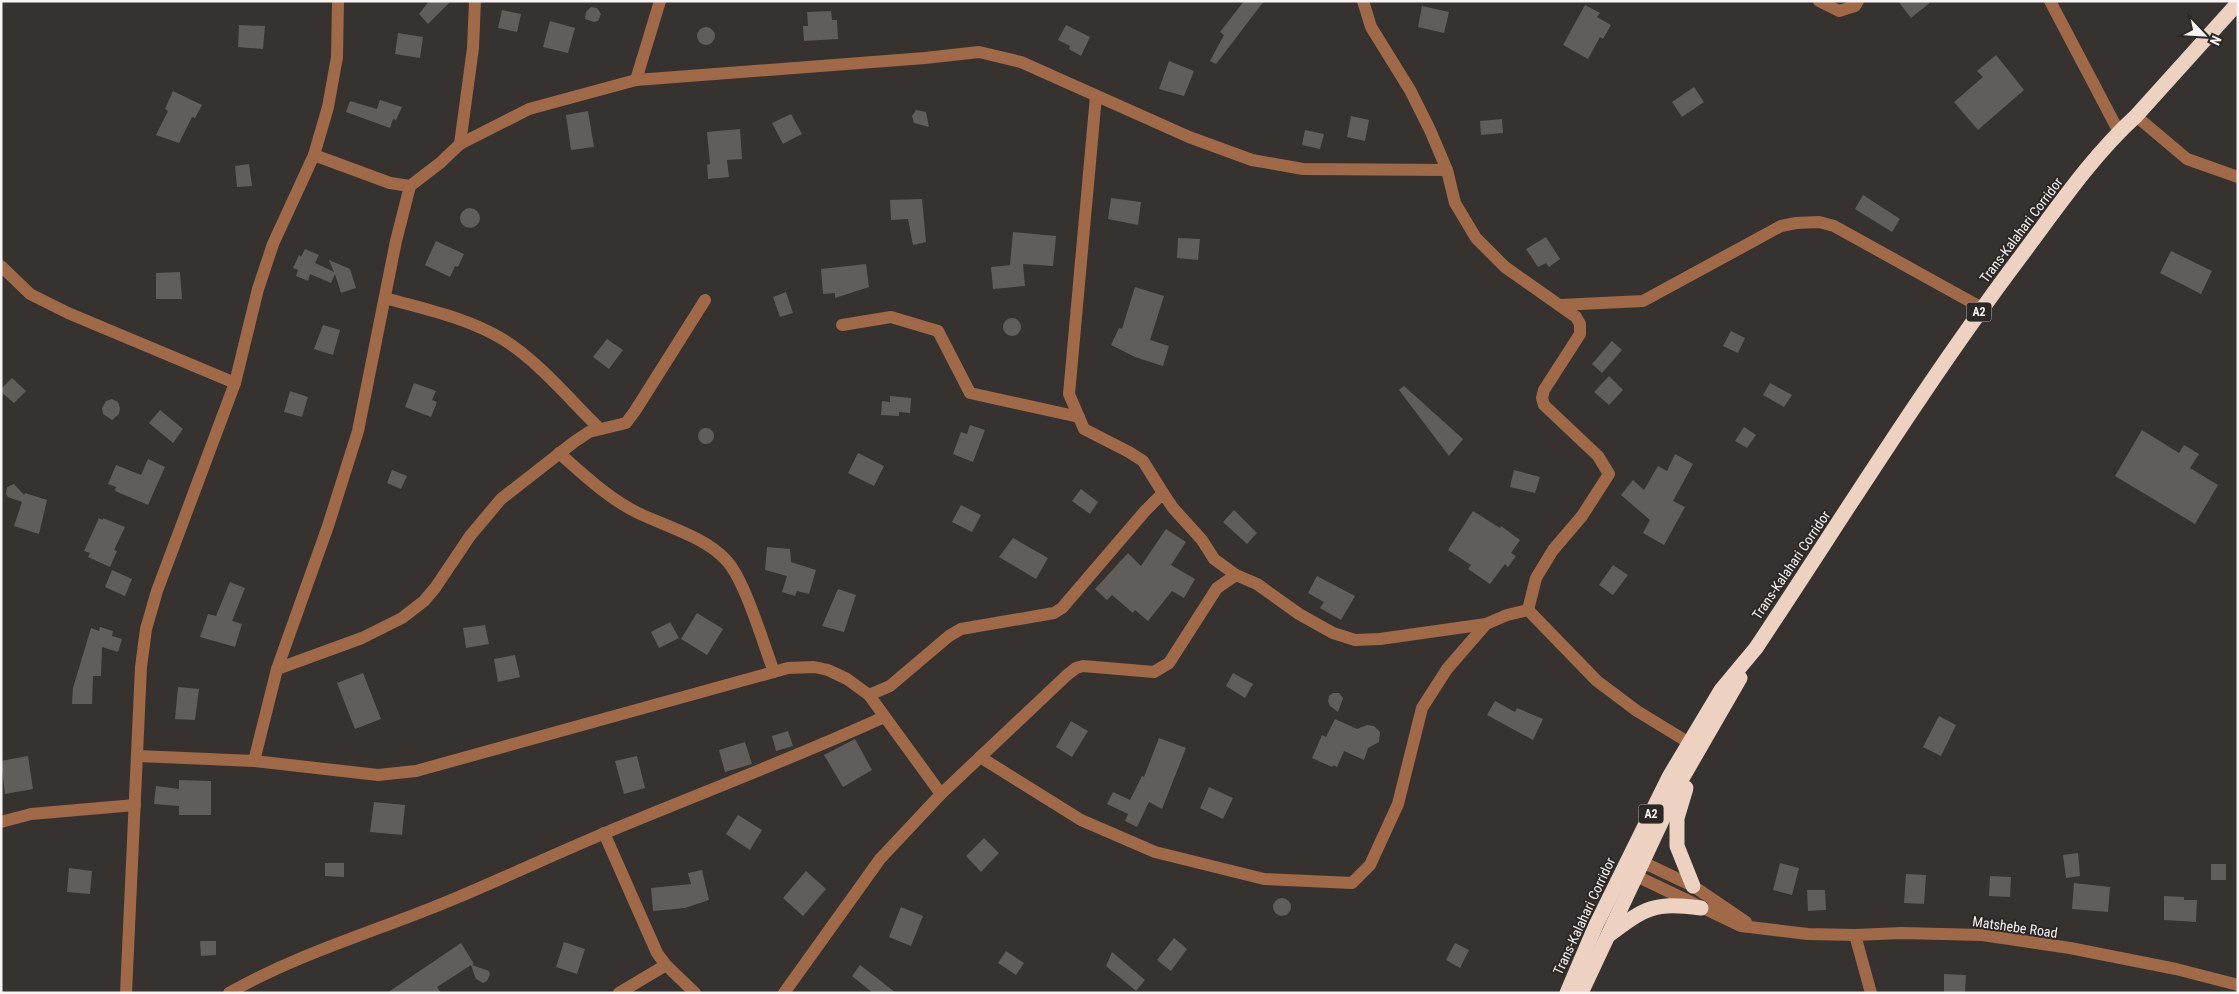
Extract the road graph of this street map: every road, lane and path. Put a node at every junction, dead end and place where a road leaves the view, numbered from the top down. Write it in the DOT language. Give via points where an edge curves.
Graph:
graph roads {
  1 [pos="338,1"];
  2 [pos="476,1"];
  3 [pos="660,1"];
  4 [pos="1363,1"];
  5 [pos="1819,1"];
  6 [pos="1858,1"];
  7 [pos="2050,1"];
  8 [pos="2238,3"];
  9 [pos="636,80"];
  10 [pos="1096,96"];
  11 [pos="2136,116"];
  12 [pos="2119,132"];
  13 [pos="460,144"];
  14 [pos="314,155"];
  15 [pos="1447,170"];
  16 [pos="2238,177"];
  17 [pos="410,186"];
  18 [pos="1,266"];
  19 [pos="384,298"];
  20 [pos="705,300"];
  21 [pos="1560,305"];
  22 [pos="1982,308"];
  23 [pos="842,325"];
  24 [pos="235,383"];
  25 [pos="1079,417"];
  26 [pos="600,429"];
  27 [pos="559,453"];
  28 [pos="1163,493"];
  29 [pos="1236,576"];
  30 [pos="1528,610"];
  31 [pos="1486,624"];
  32 [pos="277,669"];
  33 [pos="774,672"];
  34 [pos="869,695"];
  35 [pos="884,717"];
  36 [pos="1693,746"];
  37 [pos="138,756"];
  38 [pos="980,757"];
  39 [pos="254,762"];
  40 [pos="940,794"];
  41 [pos="135,805"];
  42 [pos="1,822"];
  43 [pos="604,833"];
  44 [pos="1636,859"];
  45 [pos="1629,873"];
  46 [pos="1693,886"];
  47 [pos="1701,908"];
  48 [pos="1754,928"];
  49 [pos="1854,935"];
  50 [pos="1982,935"];
  51 [pos="1607,937"];
  52 [pos="666,965"];
  53 [pos="2238,986"];
  54 [pos="231,992"];
  55 [pos="126,993"];
  56 [pos="619,993"];
  57 [pos="695,993"];
  58 [pos="784,993"];
  59 [pos="1567,993"];
  60 [pos="1581,993"];
  61 [pos="1871,993"];
  1 -- 14 [label="street" via="337,57 328,108"];
  2 -- 13 [label="street"];
  3 -- 9 [label="street"];
  4 -- 15 [label="street" via="1371,27 1410,90"];
  5 -- 6 [label="street" via="1839,11 1855,6"];
  7 -- 12 [label="street"];
  8 -- 11 [label="highway, Trans-Kalahari Corridor / A2"];
  9 -- 10 [label="street" via="979,52 1021,62"];
  9 -- 13 [label="street" via="529,109"];
  10 -- 15 [label="street" via="1189,137 1252,160 1302,169"];
  10 -- 25 [label="street" via="1070,394"];
  11 -- 12 [label="highway, Trans-Kalahari Corridor / A2"];
  11 -- 16 [label="street" via="2187,159"];
  12 -- 22 [label="highway, Trans-Kalahari Corridor / A2"];
  13 -- 17 [label="street"];
  14 -- 17 [label="street" via="390,183"];
  14 -- 24 [label="street" via="273,244 258,289"];
  15 -- 21 [label="street" via="1455,203 1476,238 1505,268"];
  17 -- 19 [label="street"];
  18 -- 24 [label="street" via="30,294 60,310"];
  19 -- 26 [label="street" via="478,328 505,341"];
  19 -- 32 [label="street" via="358,431"];
  20 -- 26 [label="street" via="626,423"];
  21 -- 22 [label="street" via="1643,300 1781,226 1819,222 1847,232"];
  21 -- 30 [label="street" via="1576,317 1580,334 1544,390 1544,405 1598,456 1609,474 1536,578"];
  22 -- 36 [label="highway, Trans-Kalahari Corridor / A2" via="1756,648 1731,695"];
  23 -- 25 [label="street" via="891,317 938,331 970,394"];
  24 -- 37 [label="street" via="157,591 146,629 141,667"];
  25 -- 28 [label="street" via="1084,429 1143,461"];
  26 -- 27 [label="street"];
  27 -- 32 [label="street" via="501,499 424,601 402,618 362,638"];
  27 -- 33 [label="street" via="611,497 685,534 725,559 737,574"];
  28 -- 29 [label="street" via="1214,559"];
  28 -- 34 [label="street" via="1062,608 961,629 890,686"];
  29 -- 31 [label="street" via="1257,584 1332,633 1355,640"];
  29 -- 38 [label="street" via="1217,588 1162,669 1154,672 1076,668"];
  30 -- 31 [label="street"];
  30 -- 36 [label="street" via="1597,681"];
  31 -- 38 [label="street" via="1447,669 1422,708 1398,804 1370,865 1352,883 1264,879 1155,852 1081,820"];
  32 -- 39 [label="street"];
  33 -- 34 [label="street" via="814,667 828,670"];
  33 -- 39 [label="street" via="416,771 378,775"];
  34 -- 35 [label="street"];
  35 -- 40 [label="street"];
  35 -- 43 [label="street"];
  36 -- 44 [label="highway, Trans-Kalahari Corridor / A2"];
  36 -- 46 [label="highway" via="1677,818 1677,846"];
  37 -- 39 [label="street"];
  37 -- 41 [label="street"];
  38 -- 40 [label="street"];
  40 -- 58 [label="street" via="880,859"];
  41 -- 42 [label="street" via="31,814"];
  41 -- 55 [label="street"];
  43 -- 52 [label="street" via="657,953"];
  43 -- 54 [label="street" via="454,899 256,977"];
  44 -- 45 [label="highway, Trans-Kalahari Corridor / A2"];
  44 -- 46 [label="street"];
  45 -- 47 [label="street"];
  45 -- 51 [label="highway, Trans-Kalahari Corridor / A2"];
  45 -- 59 [label="highway, Trans-Kalahari Corridor / A2"];
  46 -- 48 [label="street"];
  47 -- 48 [label="street"];
  47 -- 51 [label="highway" via="1656,906 1634,916"];
  48 -- 49 [label="street"];
  48 -- 50 [label="street, Matshebe Road"];
  49 -- 50 [label="street" via="1902,932"];
  49 -- 61 [label="street"];
  50 -- 53 [label="street" via="2146,963"];
  51 -- 60 [label="highway, Trans-Kalahari Corridor / A2"];
  52 -- 56 [label="street"];
  52 -- 57 [label="street"];
}
